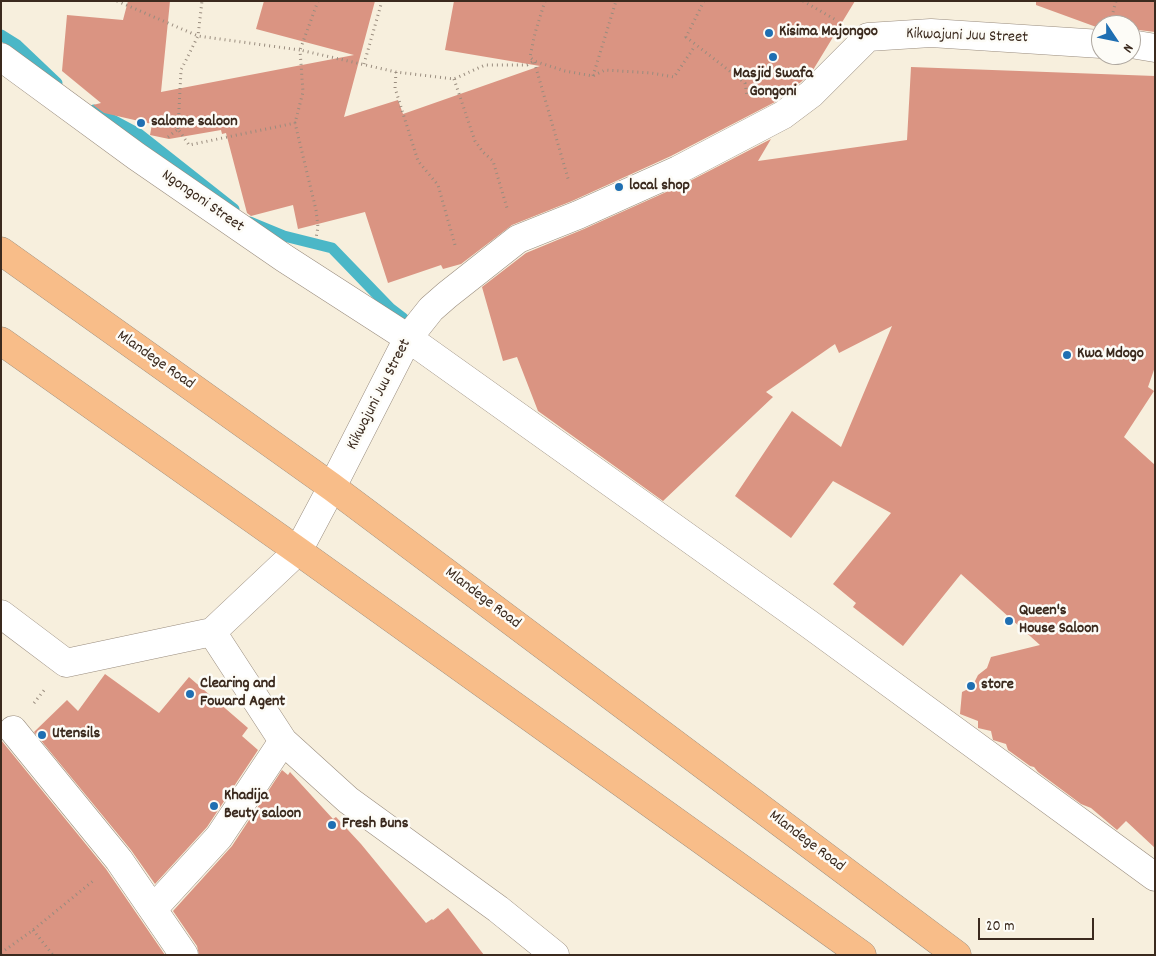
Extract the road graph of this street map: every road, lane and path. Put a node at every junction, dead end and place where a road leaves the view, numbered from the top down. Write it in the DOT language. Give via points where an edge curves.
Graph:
graph roads {
  1 [pos="117,1"];
  2 [pos="202,1"];
  3 [pos="318,1"];
  4 [pos="382,1"];
  5 [pos="545,1"];
  6 [pos="616,1"];
  7 [pos="704,1"];
  8 [pos="198,36"];
  9 [pos="1091,43"];
  10 [pos="695,46"];
  11 [pos="1141,46"];
  12 [pos="1155,48"];
  13 [pos="300,50"];
  14 [pos="1,57"];
  15 [pos="534,61"];
  16 [pos="364,64"];
  17 [pos="396,72"];
  18 [pos="593,76"];
  19 [pos="454,79"];
  20 [pos="295,124"];
  21 [pos="178,129"];
  22 [pos="755,131"];
  23 [pos="136,156"];
  24 [pos="578,215"];
  25 [pos="518,239"];
  26 [pos="1,251"];
  27 [pos="297,267"];
  28 [pos="466,281"];
  29 [pos="408,338"];
  30 [pos="1,341"];
  31 [pos="332,487"];
  32 [pos="298,551"];
  33 [pos="1,614"];
  34 [pos="212,632"];
  35 [pos="13,730"];
  36 [pos="283,741"];
  37 [pos="118,860"];
  38 [pos="1155,877"];
  39 [pos="153,909"];
  40 [pos="33,930"];
  41 [pos="940,950"];
  42 [pos="1,953"];
  43 [pos="53,955"];
  44 [pos="184,955"];
  45 [pos="555,955"];
  46 [pos="862,955"];
  1 -- 8 [label="path"];
  2 -- 8 [label="path"];
  3 -- 13 [label="path"];
  4 -- 16 [label="path"];
  5 -- 15 [label="path" via="530,57"];
  6 -- 18 [label="path"];
  7 -- 10 [label="path" via="686,37"];
  8 -- 13 [label="path"];
  8 -- 21 [label="path" via="181,70"];
  9 -- 22 [label="street, Kikwajuni Juu Street" via="931,33 868,37 811,94"];
  10 -- 18 [label="path" via="674,77 605,70"];
  10 -- 22 [label="path" via="745,84"];
  11 -- 12 [label="street"];
  13 -- 16 [label="path"];
  13 -- 20 [label="path" via="303,92"];
  14 -- 23 [label="street, Ngongoni Street"];
  15 -- 18 [label="path"];
  15 -- 19 [label="path" via="527,66 485,65"];
  15 -- 24 [label="path"];
  16 -- 17 [label="path"];
  17 -- 19 [label="path"];
  17 -- 28 [label="path" via="395,88 418,161 438,185"];
  19 -- 25 [label="path" via="476,142 494,161"];
  20 -- 21 [label="path" via="190,145"];
  20 -- 27 [label="path" via="318,227 315,243"];
  21 -- 23 [label="path" via="155,147"];
  22 -- 24 [label="street, Kikwajuni Juu Street"];
  23 -- 27 [label="street, Ngongoni Street"];
  24 -- 25 [label="street, Kikwajuni Juu Street"];
  25 -- 28 [label="street, Kikwajuni Juu Street"];
  26 -- 31 [label="main road, Mlandege Road"];
  27 -- 29 [label="street, Ngongoni Street"];
  28 -- 29 [label="street, Kikwajuni Juu Street" via="431,309"];
  29 -- 31 [label="street, Kikwajuni Juu Street"];
  29 -- 38 [label="street, Ngongoni Street" via="809,624"];
  30 -- 32 [label="main road"];
  31 -- 32 [label="street, Kikwajuni Juu Street"];
  31 -- 41 [label="main road, Mlandege Road"];
  32 -- 34 [label="street, Kikwajuni Juu Street"];
  32 -- 46 [label="main road"];
  33 -- 34 [label="street" via="66,663"];
  34 -- 36 [label="street"];
  35 -- 37 [label="street"];
  36 -- 39 [label="street" via="219,837"];
  36 -- 45 [label="street" via="348,800 498,909"];
  37 -- 39 [label="street"];
  37 -- 40 [label="path"];
  39 -- 44 [label="street"];
  40 -- 42 [label="path"];
  40 -- 43 [label="path"];
}
